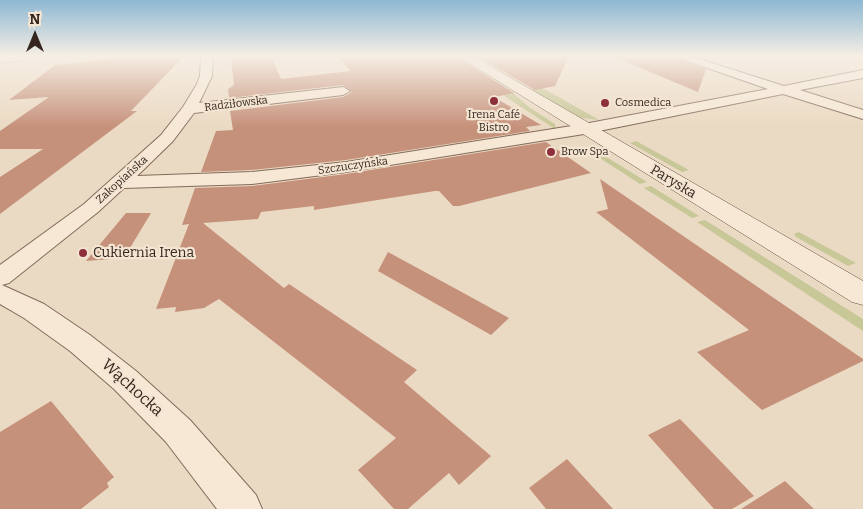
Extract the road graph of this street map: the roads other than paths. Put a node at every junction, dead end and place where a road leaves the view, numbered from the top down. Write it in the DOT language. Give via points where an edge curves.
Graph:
graph roads {
  1 [pos="204,80"];
  2 [pos="503,80"];
  3 [pos="757,80"];
  4 [pos="834,80"];
  5 [pos="787,89"];
  6 [pos="343,91"];
  7 [pos="190,109"];
  8 [pos="863,115"];
  9 [pos="584,129"];
  10 [pos="121,182"];
  11 [pos="0,277"];
  12 [pos="0,293"];
  13 [pos="863,295"];
  14 [pos="242,509"];
  1 -- 7 [label="street, Zakopiańska"];
  2 -- 9 [label="street, Paryska"];
  3 -- 5 [label="street"];
  4 -- 5 [label="street, Szczuczyńska"];
  5 -- 8 [label="street"];
  5 -- 9 [label="street, Szczuczyńska"];
  6 -- 7 [label="street, Radziłowska"];
  7 -- 10 [label="street, Zakopiańska" via="167,138"];
  9 -- 10 [label="street, Szczuczyńska" via="300,174"];
  9 -- 13 [label="street, Paryska"];
  10 -- 11 [label="street, Zakopiańska"];
  12 -- 14 [label="street, Wąchocka" via="34,311 80,343 125,380 178,432"];
}
